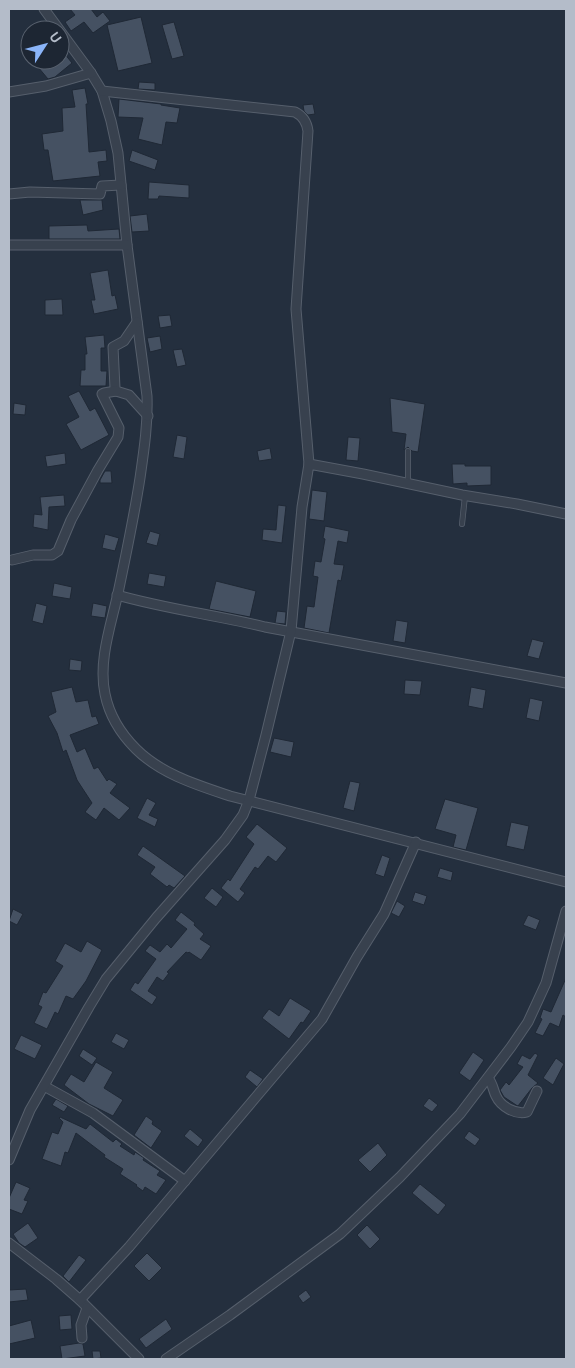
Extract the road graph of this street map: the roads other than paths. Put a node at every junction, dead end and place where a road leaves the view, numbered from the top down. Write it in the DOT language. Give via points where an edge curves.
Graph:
graph roads {
  1 [pos="44,9"];
  2 [pos="91,73"];
  3 [pos="102,91"];
  4 [pos="9,92"];
  5 [pos="121,185"];
  6 [pos="9,194"];
  7 [pos="127,244"];
  8 [pos="9,245"];
  9 [pos="137,322"];
  10 [pos="116,391"];
  11 [pos="148,416"];
  12 [pos="408,451"];
  13 [pos="309,464"];
  14 [pos="408,483"];
  15 [pos="465,496"];
  16 [pos="566,514"];
  17 [pos="462,524"];
  18 [pos="12,560"];
  19 [pos="117,595"];
  20 [pos="291,631"];
  21 [pos="566,683"];
  22 [pos="249,800"];
  23 [pos="416,842"];
  24 [pos="566,882"];
  25 [pos="566,911"];
  26 [pos="488,1078"];
  27 [pos="44,1086"];
  28 [pos="537,1091"];
  29 [pos="9,1160"];
  30 [pos="185,1181"];
  31 [pos="9,1244"];
  32 [pos="80,1300"];
  33 [pos="87,1308"];
  34 [pos="82,1338"];
  35 [pos="139,1359"];
  36 [pos="166,1359"];
  1 -- 2 [label="street"];
  2 -- 3 [label="street"];
  2 -- 4 [label="street" via="46,86"];
  3 -- 5 [label="street" via="118,153"];
  3 -- 13 [label="street" via="296,112 306,123 296,309"];
  5 -- 6 [label="street" via="102,186 100,194"];
  5 -- 7 [label="street"];
  7 -- 8 [label="street"];
  7 -- 9 [label="street"];
  9 -- 10 [label="street" via="126,339 113,347"];
  9 -- 11 [label="street"];
  10 -- 11 [label="street" via="129,395"];
  10 -- 18 [label="street" via="102,394 118,428 118,437 71,520 58,551 52,555"];
  11 -- 19 [label="street" via="134,516"];
  12 -- 14 [label="lane"];
  13 -- 14 [label="street"];
  13 -- 20 [label="street"];
  14 -- 15 [label="street"];
  15 -- 16 [label="street"];
  15 -- 17 [label="lane"];
  19 -- 20 [label="street"];
  19 -- 22 [label="street" via="103,666 104,692 122,732 136,750 161,768 211,790"];
  20 -- 21 [label="street"];
  20 -- 22 [label="street"];
  22 -- 23 [label="street"];
  22 -- 27 [label="street" via="243,815 225,840 106,979"];
  23 -- 24 [label="street"];
  23 -- 30 [label="street" via="384,914 322,1019"];
  25 -- 26 [label="street" via="542,994 520,1035"];
  26 -- 28 [label="street" via="497,1099 514,1112 527,1112"];
  26 -- 36 [label="street" via="430,1146 340,1234"];
  27 -- 29 [label="street"];
  27 -- 30 [label="street" via="93,1113"];
  30 -- 32 [label="street"];
  31 -- 32 [label="street"];
  32 -- 33 [label="street"];
  33 -- 34 [label="street" via="81,1325"];
  33 -- 35 [label="street"];
}
